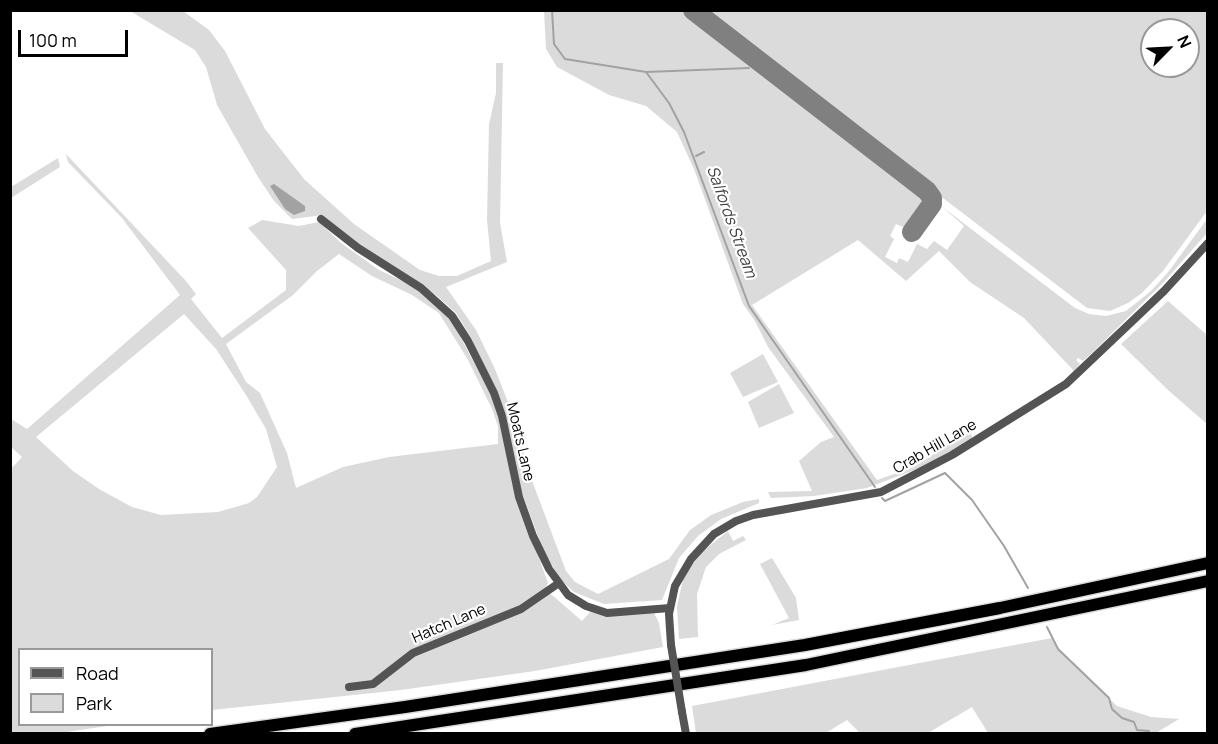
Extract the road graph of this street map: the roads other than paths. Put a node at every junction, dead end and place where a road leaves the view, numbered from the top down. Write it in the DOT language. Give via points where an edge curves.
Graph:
graph roads {
  1 [pos="321,219"];
  2 [pos="1208,243"];
  3 [pos="1208,563"];
  4 [pos="1208,581"];
  5 [pos="559,583"];
  6 [pos="670,608"];
  7 [pos="349,687"];
  8 [pos="210,734"];
  9 [pos="355,734"];
  10 [pos="686,734"];
  1 -- 5 [label="street, Moats Lane" via="421,288 452,316 494,393 519,497 533,536"];
  2 -- 6 [label="street, Crab Hill Lane" via="1161,294 1052,394 952,455 885,490 753,515 730,524 708,539 688,563 675,586"];
  3 -- 8 [label="highway" via="805,645"];
  4 -- 9 [label="highway" via="806,665"];
  5 -- 6 [label="street, Moats Lane" via="578,602 602,612"];
  5 -- 7 [label="street, Hatch Lane" via="521,609 413,653 373,684"];
  6 -- 10 [label="street, Crab Hill Lane, bridge" via="671,645"];
}
